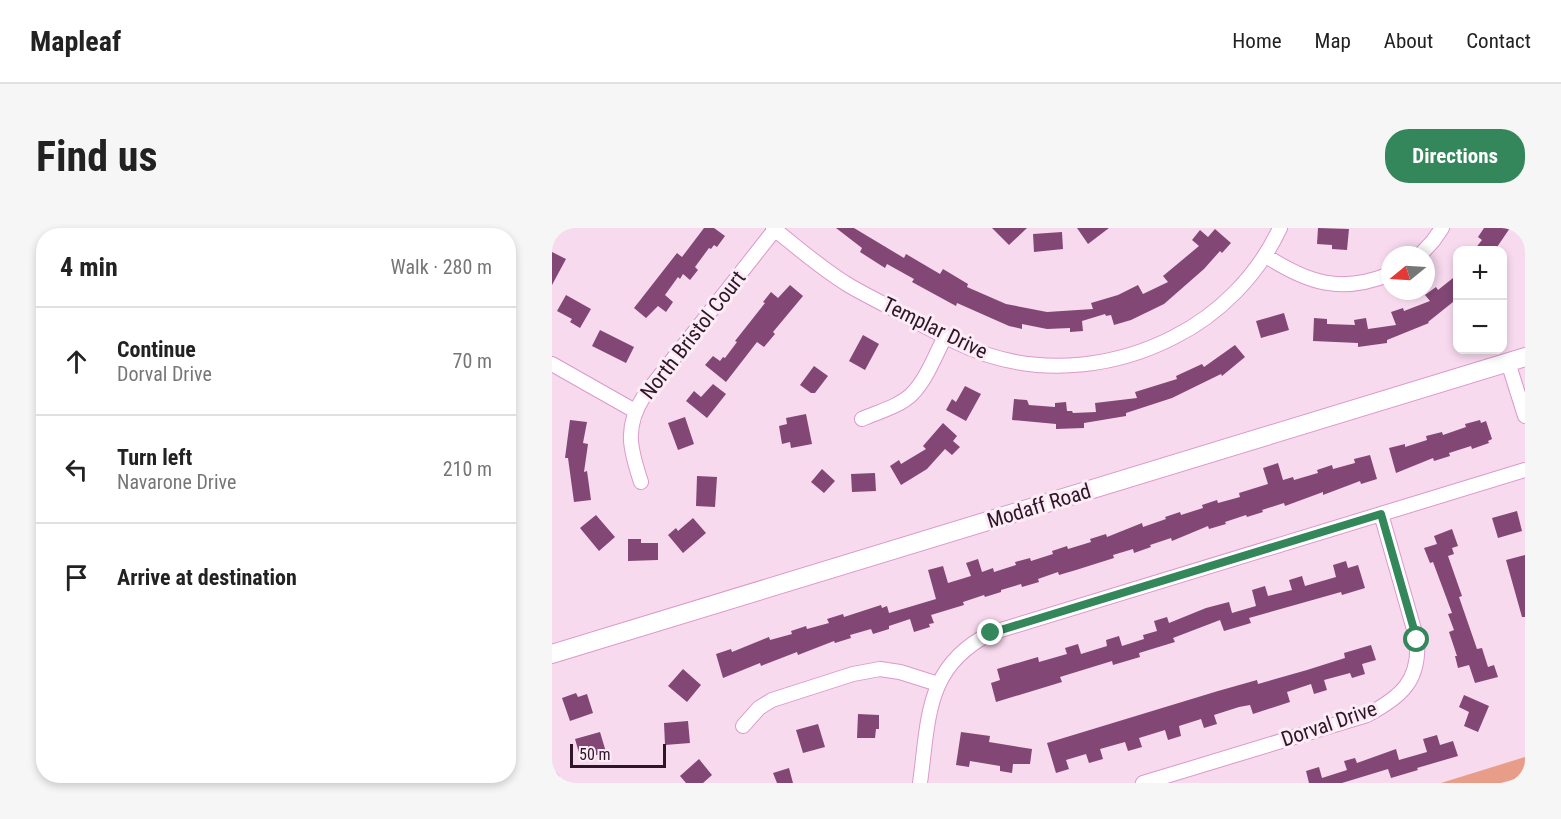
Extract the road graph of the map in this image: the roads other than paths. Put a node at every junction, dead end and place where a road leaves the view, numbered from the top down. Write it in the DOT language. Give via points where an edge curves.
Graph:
graph roads {
  1 [pos="775,228"];
  2 [pos="1280,228"];
  3 [pos="1442,228"];
  4 [pos="1428,246"];
  5 [pos="1266,256"];
  6 [pos="1381,277"];
  7 [pos="945,337"];
  8 [pos="1516,359"];
  9 [pos="552,364"];
  10 [pos="635,411"];
  11 [pos="1525,416"];
  12 [pos="862,419"];
  13 [pos="1525,470"];
  14 [pos="641,482"];
  15 [pos="1381,514"];
  16 [pos="552,654"];
  17 [pos="938,684"];
  18 [pos="742,726"];
  19 [pos="920,783"];
  20 [pos="1143,783"];
  1 -- 7 [label="street, Templar Drive" via="849,285"];
  1 -- 10 [label="street, North Bristol Court"];
  2 -- 5 [label="street, Templar Drive"];
  3 -- 4 [label="street"];
  5 -- 6 [label="street" via="1314,281 1336,284"];
  5 -- 7 [label="street, Templar Drive" via="1243,284 1206,317 1158,345 1115,359 1087,364 1034,364 988,355"];
  7 -- 12 [label="street" via="912,395"];
  8 -- 11 [label="street"];
  8 -- 16 [label="street, Modaff Road"];
  9 -- 10 [label="street"];
  10 -- 14 [label="street, North Bristol Court" via="631,445"];
  13 -- 15 [label="street"];
  15 -- 17 [label="street" via="991,633 964,650"];
  15 -- 20 [label="street, Dorval Drive" via="1417,640 1418,655 1408,685 1396,698 1366,715"];
  17 -- 18 [label="street" via="891,670 868,670 772,700"];
  17 -- 19 [label="street" via="930,709"];
}
